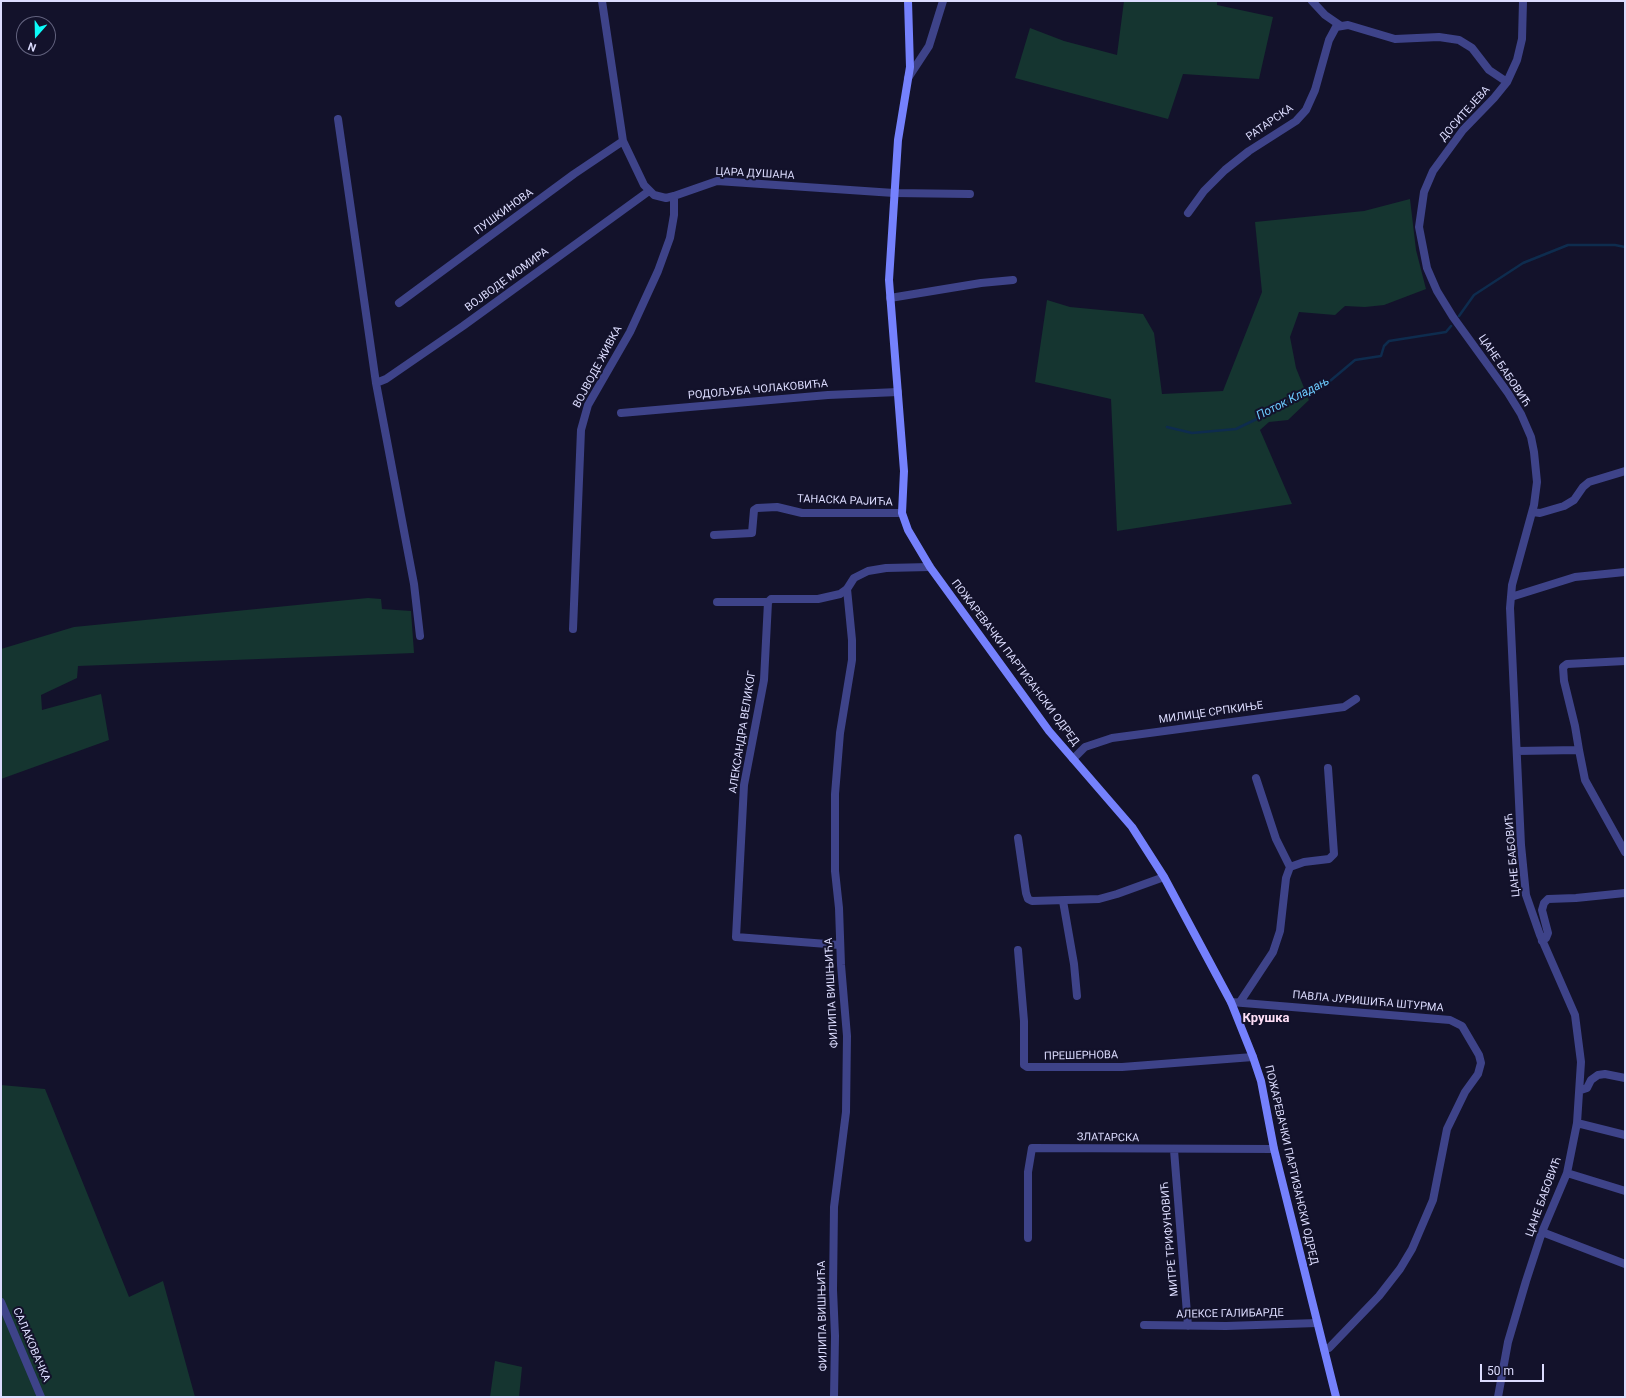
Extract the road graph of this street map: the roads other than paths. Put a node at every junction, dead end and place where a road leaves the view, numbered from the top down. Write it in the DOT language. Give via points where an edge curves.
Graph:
graph roads {
  1 [pos="602,1"];
  2 [pos="908,1"];
  3 [pos="943,1"];
  4 [pos="1312,1"];
  5 [pos="1523,1"];
  6 [pos="1340,26"];
  7 [pos="908,79"];
  8 [pos="1507,82"];
  9 [pos="338,119"];
  10 [pos="623,141"];
  11 [pos="648,191"];
  12 [pos="894,193"];
  13 [pos="970,194"];
  14 [pos="674,196"];
  15 [pos="1188,213"];
  16 [pos="1014,280"];
  17 [pos="890,298"];
  18 [pos="399,303"];
  19 [pos="1453,317"];
  20 [pos="376,383"];
  21 [pos="898,392"];
  22 [pos="621,413"];
  23 [pos="1625,471"];
  24 [pos="1533,512"];
  25 [pos="902,513"];
  26 [pos="714,535"];
  27 [pos="930,567"];
  28 [pos="1625,572"];
  29 [pos="847,589"];
  30 [pos="1511,597"];
  31 [pos="717,602"];
  32 [pos="768,602"];
  33 [pos="573,629"];
  34 [pos="420,636"];
  35 [pos="1625,661"];
  36 [pos="1356,699"];
  37 [pos="1579,750"];
  38 [pos="1518,751"];
  39 [pos="1073,759"];
  40 [pos="1328,768"];
  41 [pos="1256,778"];
  42 [pos="1018,838"];
  43 [pos="1625,852"];
  44 [pos="1290,867"];
  45 [pos="1164,877"];
  46 [pos="1625,893"];
  47 [pos="1063,901"];
  48 [pos="1542,941"];
  49 [pos="840,945"];
  50 [pos="1018,950"];
  51 [pos="1077,996"];
  52 [pos="1231,1002"];
  53 [pos="1240,1002"];
  54 [pos="1254,1057"];
  55 [pos="1625,1078"];
  56 [pos="1581,1090"];
  57 [pos="1578,1123"];
  58 [pos="1625,1135"];
  59 [pos="1274,1149"];
  60 [pos="1174,1150"];
  61 [pos="1567,1173"];
  62 [pos="1625,1191"];
  63 [pos="1542,1232"];
  64 [pos="1028,1238"];
  65 [pos="1625,1264"];
  66 [pos="1,1302"];
  67 [pos="1317,1323"];
  68 [pos="1144,1325"];
  69 [pos="1188,1326"];
  70 [pos="1324,1349"];
  71 [pos="41,1397"];
  72 [pos="834,1397"];
  73 [pos="1336,1397"];
  74 [pos="1498,1397"];
  1 -- 10 [label="street"];
  2 -- 7 [label="street, ПОЖАРЕВАЧКИ ПАРТИЗАНСКИ ОДРЕД"];
  3 -- 7 [label="street" via="929,46"];
  4 -- 6 [label="street"];
  5 -- 8 [label="street, ДОСИТЕЈЕВА" via="1522,39 1517,60"];
  6 -- 8 [label="street, ДОСИТЕЈЕВА" via="1352,26 1395,39 1439,37 1459,40 1472,48 1489,70"];
  6 -- 15 [label="street, РАТАРСКА" via="1336,27 1329,40 1315,90 1306,110 1296,121 1249,151 1225,170 1204,191"];
  7 -- 12 [label="street, ПОЖАРЕВАЧКИ ПАРТИЗАНСКИ ОДРЕД" via="898,140"];
  8 -- 19 [label="street, ДОСИТЕЈЕВА" via="1444,155 1424,192 1419,227 1426,268"];
  9 -- 20 [label="street"];
  10 -- 11 [label="street"];
  10 -- 18 [label="street, ПУШКИНОВА"];
  11 -- 14 [label="street, ЦАРА ДУШАНА" via="666,198"];
  11 -- 20 [label="street, ВОЈВОДЕ МОМИРА" via="463,326 386,379"];
  12 -- 13 [label="street"];
  12 -- 14 [label="street, ЦАРА ДУШАНА" via="717,181"];
  12 -- 17 [label="street, ПОЖАРЕВАЧКИ ПАРТИЗАНСКИ ОДРЕД"];
  14 -- 33 [label="street, ВОЈВОДЕ ЖИВКА" via="670,238 658,271 630,332 588,405 580,430"];
  16 -- 17 [label="street"];
  17 -- 21 [label="street, ПОЖАРЕВАЧКИ ПАРТИЗАНСКИ ОДРЕД"];
  19 -- 24 [label="street, ЦАНЕ БАБОВИЋ" via="1508,393 1531,437 1537,482"];
  20 -- 34 [label="street" via="414,584"];
  21 -- 22 [label="street, РОДОЉУБА ЧОЛАКОВИЋА" via="828,395"];
  21 -- 25 [label="street, ПОЖАРЕВАЧКИ ПАРТИЗАНСКИ ОДРЕД" via="904,471"];
  23 -- 24 [label="street" via="1589,482 1574,500 1564,506"];
  24 -- 30 [label="street, ЦАНЕ БАБОВИЋ" via="1512,585"];
  25 -- 26 [label="street, ТАНАСКА РАЈИЋА" via="802,513 777,507 757,508 754,510 752,533"];
  25 -- 27 [label="street, ПОЖАРЕВАЧКИ ПАРТИЗАНСКИ ОДРЕД" via="908,530"];
  27 -- 29 [label="street" via="868,570 854,578"];
  27 -- 39 [label="street, ПОЖАРЕВАЧКИ ПАРТИЗАНСКИ ОДРЕД" via="1049,731"];
  28 -- 30 [label="street" via="1575,577"];
  29 -- 32 [label="street" via="840,594 818,599 771,599"];
  29 -- 49 [label="street, ФИЛИПА ВИШЊИЋА" via="852,660 840,733 835,794 835,871"];
  30 -- 38 [label="street, ЦАНЕ БАБОВИЋ"];
  31 -- 32 [label="street"];
  32 -- 49 [label="street, АЛЕКСАНДРА ВЕЛИКОГ" via="764,680 744,785 736,937"];
  35 -- 37 [label="street" via="1563,666"];
  36 -- 39 [label="street, МИЛИЦЕ СРПКИЊЕ" via="1344,707 1112,738 1085,747"];
  37 -- 38 [label="street"];
  37 -- 43 [label="street" via="1585,780"];
  38 -- 48 [label="street, ЦАНЕ БАБОВИЋ" via="1526,895"];
  39 -- 45 [label="street, ПОЖАРЕВАЧКИ ПАРТИЗАНСКИ ОДРЕД" via="1132,827"];
  40 -- 44 [label="street" via="1334,854 1329,859 1304,862"];
  41 -- 44 [label="street" via="1276,838"];
  42 -- 47 [label="street" via="1028,899"];
  44 -- 53 [label="street" via="1286,878 1280,930 1273,952"];
  45 -- 47 [label="street" via="1098,899"];
  45 -- 52 [label="street, ПОЖАРЕВАЧКИ ПАРТИЗАНСКИ ОДРЕД"];
  46 -- 48 [label="street" via="1548,898 1542,910 1548,933"];
  47 -- 51 [label="street"];
  48 -- 56 [label="street, ЦАНЕ БАБОВИЋ" via="1575,1015 1581,1062"];
  49 -- 72 [label="street, ФИЛИПА ВИШЊИЋА" via="847,1036 846,1112 834,1207"];
  50 -- 54 [label="street, ПРЕШЕРНОВА" via="1024,1021 1024,1064 1027,1067 1122,1067"];
  52 -- 53 [label="street, ПАВЛА ЈУРИШИЋА ШТУРМА"];
  52 -- 54 [label="street, ПОЖАРЕВАЧКИ ПАРТИЗАНСКИ ОДРЕД"];
  53 -- 70 [label="street, ПАВЛА ЈУРИШИЋА ШТУРМА" via="1450,1020 1462,1026 1481,1063 1478,1074 1465,1092 1447,1129 1433,1200 1412,1249 1379,1296 1329,1348"];
  54 -- 59 [label="street, ПОЖАРЕВАЧКИ ПАРТИЗАНСКИ ОДРЕД"];
  55 -- 56 [label="street" via="1598,1075 1591,1080 1587,1088"];
  56 -- 57 [label="street, ЦАНЕ БАБОВИЋ"];
  57 -- 58 [label="street"];
  57 -- 61 [label="street, ЦАНЕ БАБОВИЋ"];
  59 -- 60 [label="street, ЗЛАТАРСКА"];
  59 -- 67 [label="street, ПОЖАРЕВАЧКИ ПАРТИЗАНСКИ ОДРЕД"];
  60 -- 64 [label="street, ЗЛАТАРСКА" via="1032,1148 1028,1172"];
  60 -- 69 [label="street, МИТРЕ ТРИФУНОВИЋ"];
  61 -- 62 [label="street"];
  61 -- 63 [label="street, ЦАНЕ БАБОВИЋ"];
  63 -- 65 [label="street"];
  63 -- 74 [label="street, ЦАНЕ БАБОВИЋ" via="1508,1342"];
  66 -- 71 [label="street, САЛАКОВАЧКА"];
  67 -- 69 [label="street, АЛЕКСЕ ГАЛИБАРДЕ"];
  67 -- 70 [label="street, ПОЖАРЕВАЧКИ ПАРТИЗАНСКИ ОДРЕД"];
  68 -- 69 [label="street, АЛЕКСЕ ГАЛИБАРДЕ"];
  70 -- 73 [label="street, ПОЖАРЕВАЧКИ ПАРТИЗАНСКИ ОДРЕД"];
}
